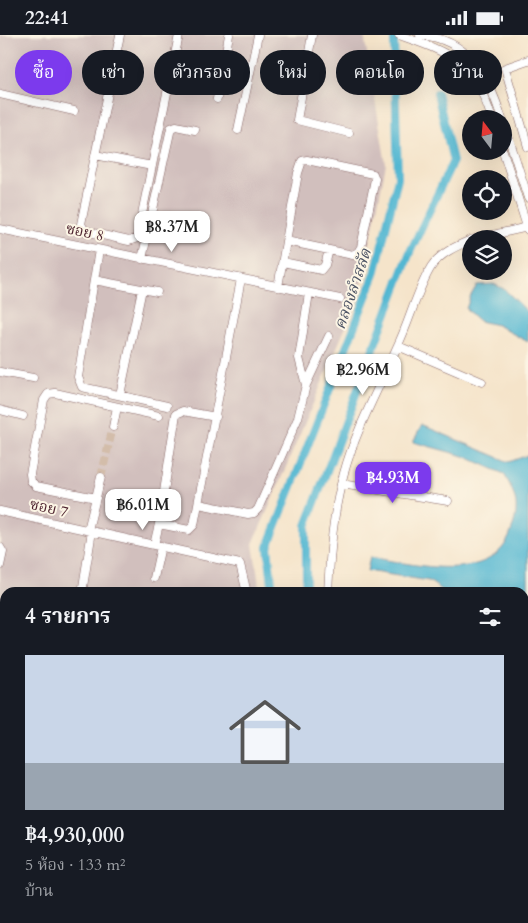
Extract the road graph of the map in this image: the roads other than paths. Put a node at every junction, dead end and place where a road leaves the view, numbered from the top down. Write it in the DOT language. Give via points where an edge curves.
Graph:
graph roads {
  1 [pos="120,35"];
  2 [pos="179,35"];
  3 [pos="229,35"];
  4 [pos="258,35"];
  5 [pos="312,35"];
  6 [pos="401,35"];
  7 [pos="426,35"];
  8 [pos="438,50"];
  9 [pos="459,50"];
  10 [pos="528,60"];
  11 [pos="0,94"];
  12 [pos="484,95"];
  13 [pos="495,95"];
  14 [pos="217,99"];
  15 [pos="489,110"];
  16 [pos="499,110"];
  17 [pos="74,111"];
  18 [pos="195,130"];
  19 [pos="238,130"];
  20 [pos="349,133"];
  21 [pos="528,147"];
  22 [pos="512,148"];
  23 [pos="95,155"];
  24 [pos="506,160"];
  25 [pos="152,166"];
  26 [pos="528,198"];
  27 [pos="528,228"];
  28 [pos="0,229"];
  29 [pos="512,231"];
  30 [pos="286,241"];
  31 [pos="462,244"];
  32 [pos="99,249"];
  33 [pos="329,250"];
  34 [pos="142,259"];
  35 [pos="283,262"];
  36 [pos="241,279"];
  37 [pos="94,280"];
  38 [pos="278,287"];
  39 [pos="142,289"];
  40 [pos="157,292"];
  41 [pos="309,293"];
  42 [pos="340,299"];
  43 [pos="329,336"];
  44 [pos="398,345"];
  45 [pos="0,372"];
  46 [pos="34,378"];
  47 [pos="482,382"];
  48 [pos="306,385"];
  49 [pos="120,395"];
  50 [pos="167,405"];
  51 [pos="117,407"];
  52 [pos="0,410"];
  53 [pos="23,416"];
  54 [pos="159,416"];
  55 [pos="216,417"];
  56 [pos="113,427"];
  57 [pos="101,477"];
  58 [pos="341,484"];
  59 [pos="96,498"];
  60 [pos="448,501"];
  61 [pos="199,504"];
  62 [pos="0,511"];
  63 [pos="159,524"];
  64 [pos="90,531"];
  65 [pos="157,546"];
  66 [pos="0,547"];
  67 [pos="0,566"];
  68 [pos="154,578"];
  69 [pos="83,587"];
  70 [pos="246,587"];
  71 [pos="329,587"];
  1 -- 23 [label="street"];
  2 -- 25 [label="street"];
  3 -- 14 [label="street"];
  4 -- 19 [label="street"];
  5 -- 20 [label="street" via="297,120"];
  6 -- 8 [label="street"];
  7 -- 9 [label="street"];
  10 -- 21 [label="street" via="505,68"];
  11 -- 17 [label="street"];
  12 -- 15 [label="street"];
  13 -- 16 [label="street"];
  18 -- 34 [label="street" via="176,126 169,131"];
  22 -- 26 [label="street"];
  23 -- 25 [label="street"];
  23 -- 25 [label="street" via="82,229 129,241 136,238"];
  24 -- 27 [label="street"];
  27 -- 29 [label="street"];
  28 -- 32 [label="street, ซอย 8"];
  30 -- 33 [label="street"];
  30 -- 33 [label="street" via="302,161 373,174 375,179 362,247 353,255"];
  30 -- 35 [label="street"];
  31 -- 44 [label="street" via="450,249 432,266"];
  32 -- 34 [label="street, ซอย 8"];
  32 -- 37 [label="street"];
  33 -- 35 [label="street" via="321,269"];
  34 -- 36 [label="street, ซอย 8"];
  35 -- 38 [label="street"];
  36 -- 38 [label="street, ซอย 8"];
  36 -- 55 [label="street"];
  37 -- 39 [label="street"];
  37 -- 49 [label="street" via="79,383 82,387"];
  38 -- 41 [label="street, ซอย 8"];
  39 -- 40 [label="street"];
  39 -- 49 [label="street"];
  41 -- 42 [label="street, ซอย 8"];
  41 -- 48 [label="street" via="299,359"];
  43 -- 48 [label="street"];
  44 -- 47 [label="street"];
  44 -- 58 [label="street" via="362,425"];
  45 -- 46 [label="street"];
  48 -- 61 [label="street" via="298,418 258,509 248,514"];
  49 -- 50 [label="street"];
  51 -- 54 [label="street"];
  51 -- 56 [label="street"];
  51 -- 59 [label="street" via="55,393 44,399 31,481 36,486"];
  52 -- 53 [label="street"];
  55 -- 61 [label="street"];
  55 -- 63 [label="street" via="183,411 176,414"];
  57 -- 59 [label="street"];
  58 -- 60 [label="street"];
  58 -- 71 [label="street"];
  59 -- 64 [label="street"];
  61 -- 63 [label="street" via="192,528"];
  62 -- 64 [label="street, ซอย 7"];
  63 -- 65 [label="street"];
  64 -- 65 [label="street, ซอย 7"];
  64 -- 69 [label="street"];
  65 -- 68 [label="street"];
  65 -- 70 [label="street, ซอย 7" via="240,564"];
  66 -- 67 [label="street"];
}
